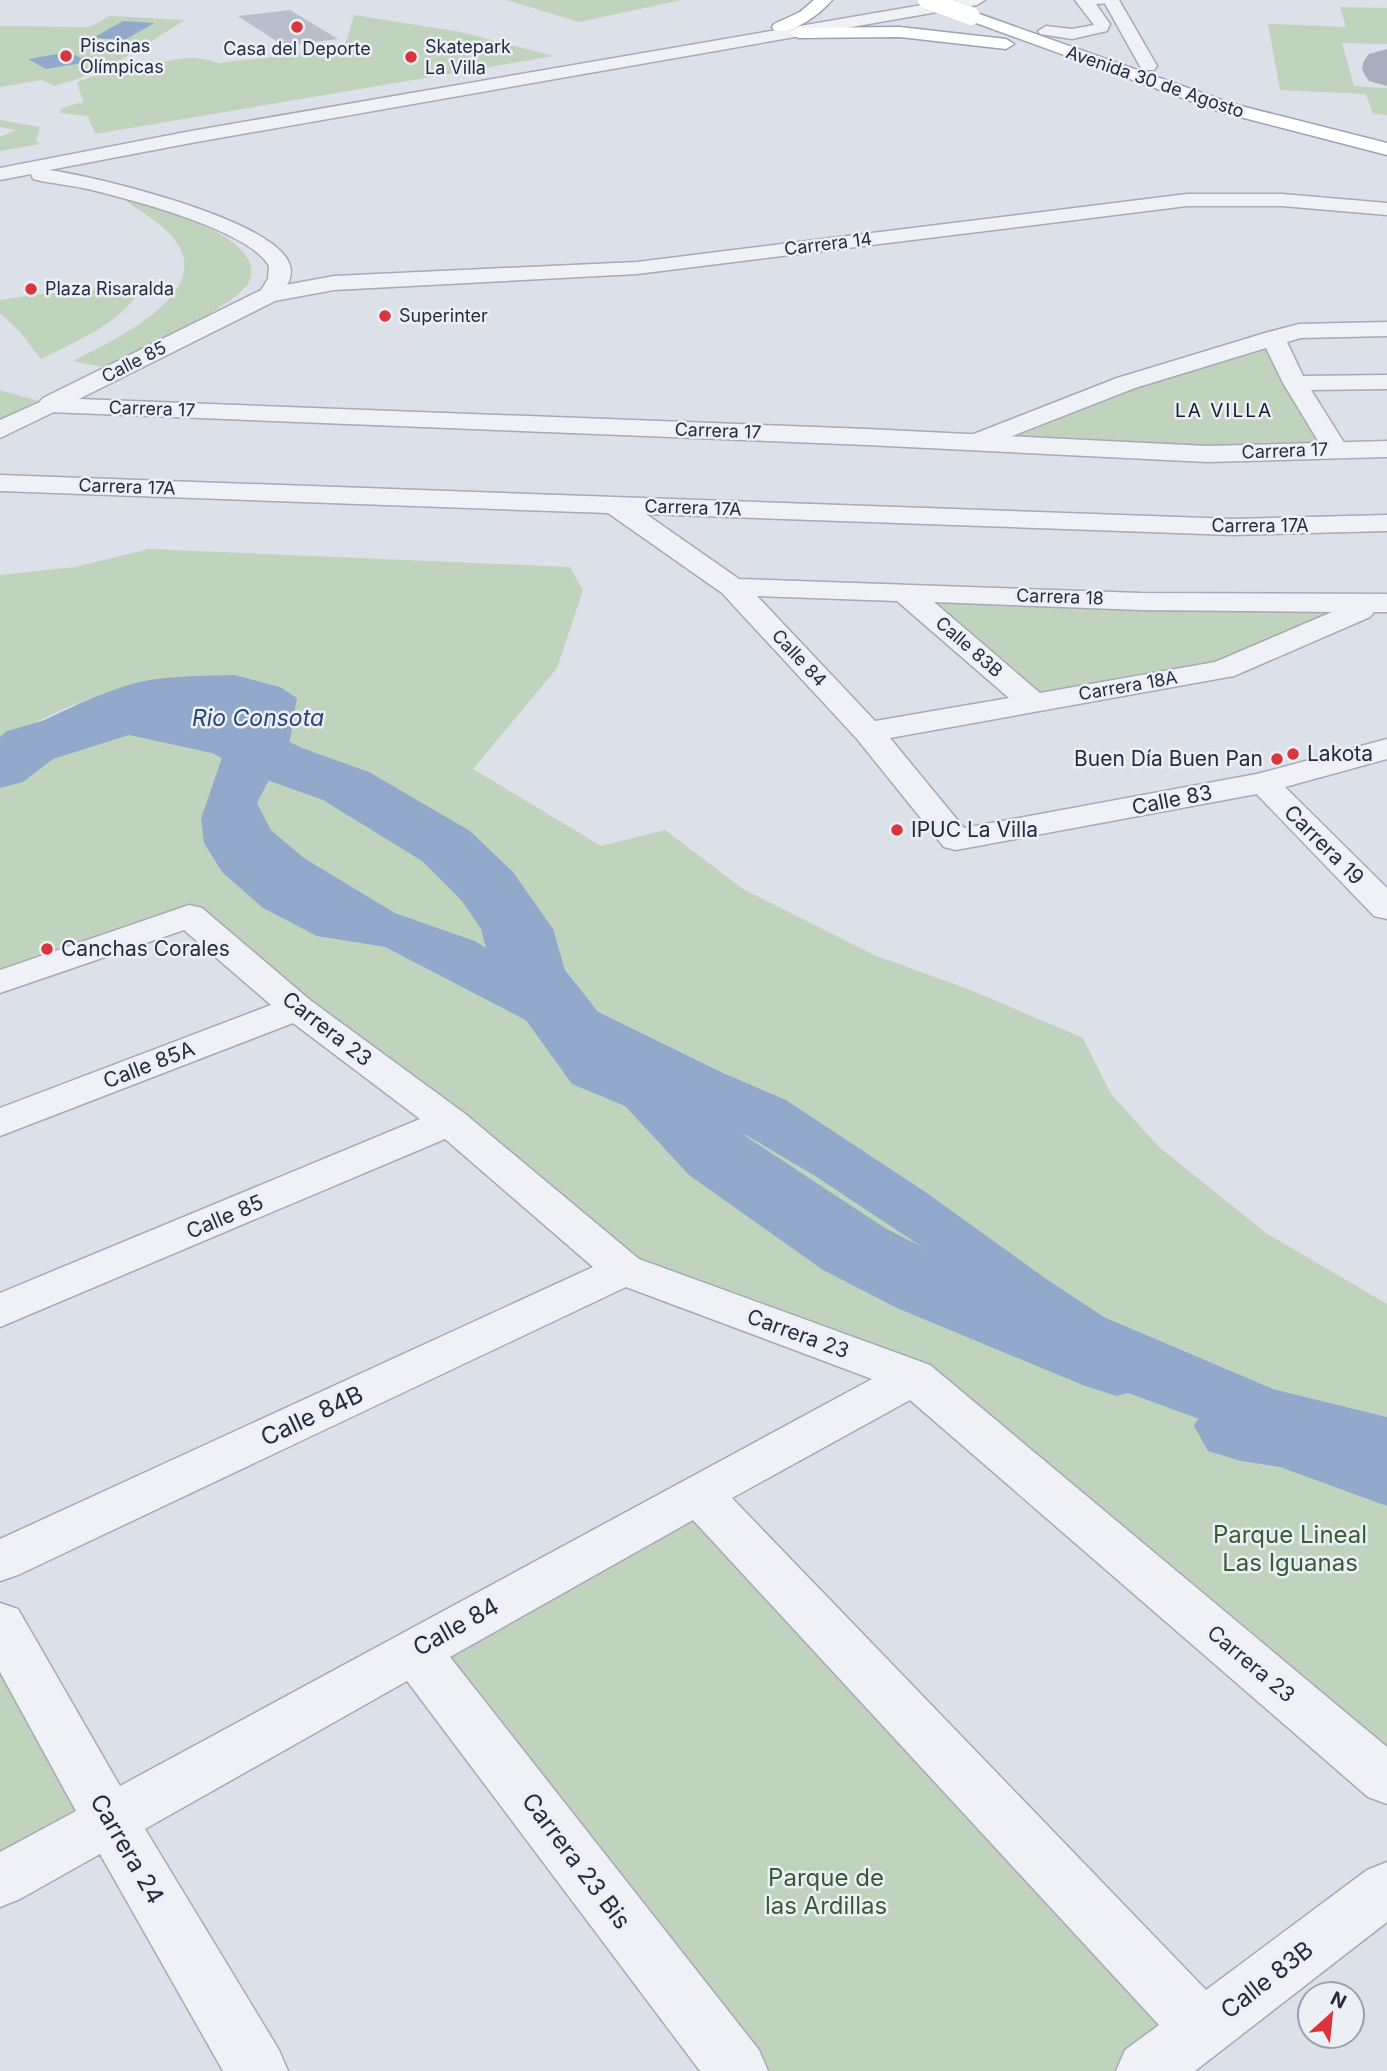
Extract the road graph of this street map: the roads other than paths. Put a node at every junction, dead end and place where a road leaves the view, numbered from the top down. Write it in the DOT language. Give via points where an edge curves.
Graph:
graph roads {
  1 [pos="824,0"];
  2 [pos="927,0"];
  3 [pos="936,0"];
  4 [pos="962,0"];
  5 [pos="1105,0"];
  6 [pos="1111,0"];
  7 [pos="1085,1"];
  8 [pos="974,8"];
  9 [pos="780,27"];
  10 [pos="1046,31"];
  11 [pos="798,33"];
  12 [pos="1147,66"];
  13 [pos="1124,72"];
  14 [pos="1387,135"];
  15 [pos="191,137"];
  16 [pos="1387,149"];
  17 [pos="1,170"];
  18 [pos="168,205"];
  19 [pos="1387,209"];
  20 [pos="269,295"];
  21 [pos="1387,329"];
  22 [pos="1273,338"];
  23 [pos="1387,382"];
  24 [pos="1295,383"];
  25 [pos="49,405"];
  26 [pos="0,430"];
  27 [pos="975,442"];
  28 [pos="1335,449"];
  29 [pos="1387,449"];
  30 [pos="0,483"];
  31 [pos="615,505"];
  32 [pos="1387,523"];
  33 [pos="732,587"];
  34 [pos="903,591"];
  35 [pos="1383,603"];
  36 [pos="1034,703"];
  37 [pos="867,732"];
  38 [pos="1387,750"];
  39 [pos="1262,783"];
  40 [pos="956,841"];
  41 [pos="1387,908"];
  42 [pos="0,982"];
  43 [pos="297,1008"];
  44 [pos="450,1122"];
  45 [pos="0,1123"];
  46 [pos="624,1270"];
  47 [pos="0,1311"];
  48 [pos="914,1377"];
  49 [pos="698,1494"];
  50 [pos="0,1561"];
  51 [pos="0,1624"];
  52 [pos="414,1650"];
  53 [pos="1387,1780"];
  54 [pos="110,1820"];
  55 [pos="0,1881"];
  56 [pos="1387,1888"];
  57 [pos="1203,2029"];
  58 [pos="257,2071"];
  59 [pos="737,2071"];
  60 [pos="1147,2071"];
  1 -- 9 [label="main road"];
  2 -- 8 [label="main road, Avenida 30 de Agosto, bridge"];
  3 -- 9 [label="street"];
  4 -- 10 [label="main road, Avenida 30 de Agosto"];
  5 -- 7 [label="street"];
  6 -- 12 [label="street"];
  7 -- 10 [label="street" via="1101,28 1072,34"];
  8 -- 11 [label="street"];
  8 -- 13 [label="main road, Avenida 30 de Agosto"];
  9 -- 17 [label="street"];
  10 -- 12 [label="main road, Avenida 30 de Agosto"];
  11 -- 13 [label="main road" via="900,32 976,39"];
  11 -- 15 [label="street"];
  12 -- 14 [label="main road, Avenida 30 de Agosto" via="1268,105"];
  13 -- 16 [label="main road, Avenida 30 de Agosto" via="1227,108"];
  15 -- 17 [label="street"];
  15 -- 18 [label="street" via="132,164 120,176 122,182"];
  17 -- 18 [label="street" via="70,177"];
  18 -- 20 [label="street" via="250,236 272,251 281,272"];
  19 -- 20 [label="street, Carrera 14" via="1282,200 1188,200 637,268 334,282"];
  20 -- 25 [label="street, Calle 85"];
  21 -- 22 [label="street" via="1299,331"];
  22 -- 24 [label="street"];
  22 -- 27 [label="street" via="1126,383"];
  23 -- 24 [label="street"];
  24 -- 28 [label="street"];
  25 -- 26 [label="street, Calle 85"];
  25 -- 27 [label="street, Carrera 17"];
  27 -- 28 [label="street, Carrera 17" via="1207,454"];
  28 -- 29 [label="street, Carrera 17"];
  30 -- 31 [label="street, Carrera 17A"];
  31 -- 32 [label="street, Carrera 17A" via="1233,527"];
  31 -- 33 [label="street, Calle 84"];
  33 -- 34 [label="street, Carrera 18"];
  33 -- 37 [label="street, Calle 84"];
  34 -- 35 [label="street, Carrera 18" via="1263,605"];
  34 -- 36 [label="street, Calle 83B"];
  35 -- 36 [label="street, Carrera 18A" via="1223,670"];
  36 -- 37 [label="street, Carrera 18A"];
  37 -- 40 [label="street, Calle 84"];
  38 -- 39 [label="street, Calle 83"];
  39 -- 40 [label="street, Calle 83"];
  39 -- 41 [label="street, Carrera 19"];
  42 -- 43 [label="street, Carrera 23" via="189,916"];
  43 -- 44 [label="street, Carrera 23"];
  43 -- 45 [label="street, Calle 85A"];
  44 -- 46 [label="street, Carrera 23"];
  44 -- 47 [label="street, Calle 85"];
  46 -- 48 [label="street, Carrera 23"];
  46 -- 50 [label="street, Calle 84B"];
  48 -- 49 [label="street, Calle 84"];
  48 -- 53 [label="street, Carrera 23"];
  49 -- 52 [label="street, Calle 84"];
  49 -- 57 [label="street"];
  51 -- 54 [label="street, Carrera 24"];
  52 -- 54 [label="street, Calle 84"];
  52 -- 59 [label="street, Carrera 23 Bis"];
  54 -- 55 [label="street, Calle 84"];
  54 -- 58 [label="street, Carrera 24"];
  56 -- 57 [label="street, Calle 83B"];
  57 -- 60 [label="street, Calle 83B"];
}
